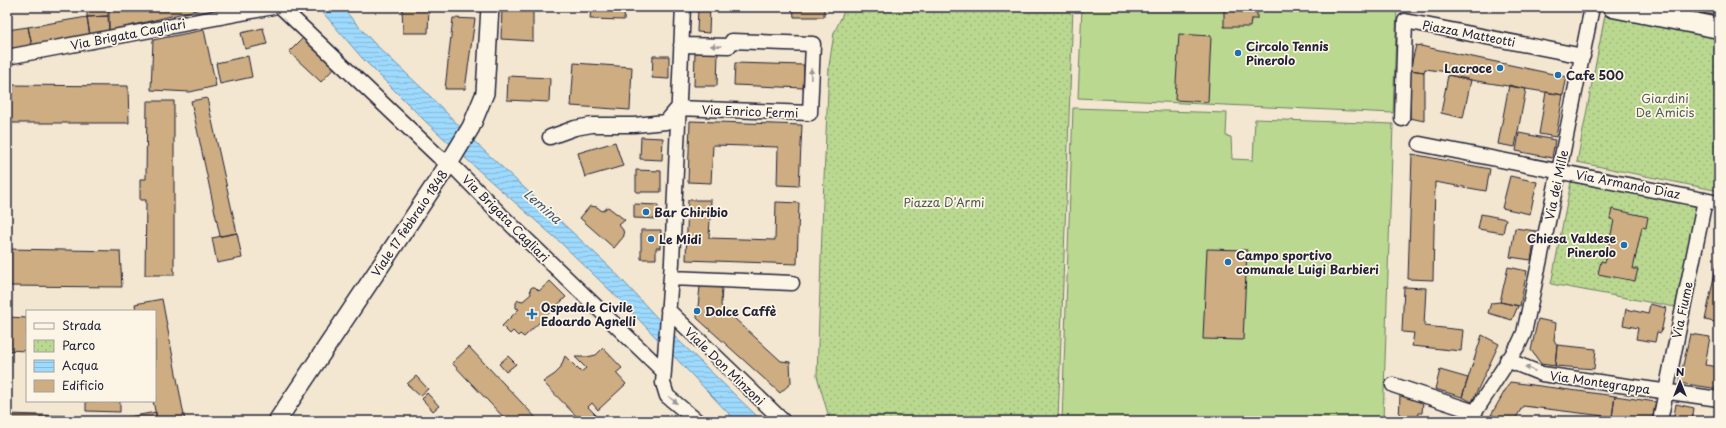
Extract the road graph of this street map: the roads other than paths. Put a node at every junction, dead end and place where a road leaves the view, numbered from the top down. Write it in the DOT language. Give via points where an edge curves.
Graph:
graph roads {
  1 [pos="273,7"];
  2 [pos="281,7"];
  3 [pos="490,7"];
  4 [pos="683,7"];
  5 [pos="1592,7"];
  6 [pos="1613,7"];
  7 [pos="1677,13"];
  8 [pos="1719,28"];
  9 [pos="681,45"];
  10 [pos="1583,56"];
  11 [pos="7,57"];
  12 [pos="678,108"];
  13 [pos="1402,119"];
  14 [pos="550,137"];
  15 [pos="1420,144"];
  16 [pos="451,160"];
  17 [pos="1559,171"];
  18 [pos="1705,200"];
  19 [pos="1719,203"];
  20 [pos="671,278"];
  21 [pos="792,283"];
  22 [pos="668,317"];
  23 [pos="1507,360"];
  24 [pos="664,372"];
  25 [pos="1393,385"];
  26 [pos="1665,391"];
  27 [pos="1719,399"];
  28 [pos="1473,417"];
  29 [pos="277,421"];
  30 [pos="697,421"];
  31 [pos="783,421"];
  32 [pos="1660,421"];
  1 -- 11 [label="street, Via Brigata Cagliari"];
  2 -- 16 [label="street, Via Brigata Cagliari"];
  3 -- 16 [label="street, Viale 17 febbraio 1848" via="485,93 471,127"];
  4 -- 9 [label="street"];
  5 -- 10 [label="street, Via dei Mille"];
  6 -- 7 [label="main road"];
  7 -- 8 [label="main road"];
  9 -- 12 [label="street"];
  12 -- 9 [label="street, Via Enrico Fermi, one-way" via="810,113 813,44 732,41 730,46"];
  10 -- 13 [label="street, Piazza Matteotti" via="1405,21"];
  10 -- 17 [label="street, Via dei Mille"];
  12 -- 14 [label="street" via="666,122 592,125"];
  12 -- 20 [label="street"];
  15 -- 17 [label="street, Via Armando Diaz"];
  16 -- 24 [label="street, Via Brigata Cagliari" via="457,170 500,214"];
  16 -- 29 [label="street, Viale 17 febbraio 1848"];
  17 -- 18 [label="street, Via Armando Diaz"];
  17 -- 23 [label="street, Via dei Mille" via="1528,318 1519,344"];
  18 -- 19 [label="street, Via Armando Diaz"];
  18 -- 26 [label="street, Via Fiume"];
  20 -- 21 [label="street"];
  20 -- 22 [label="street"];
  22 -- 24 [label="street"];
  22 -- 31 [label="street, Viale Don Minzoni"];
  26 -- 23 [label="street, Via Montegrappa, one-way" via="1542,374"];
  23 -- 28 [label="street, Via dei Mille"];
  24 -- 30 [label="street, one-way" via="663,383 668,396"];
  25 -- 28 [label="street"];
  26 -- 27 [label="street, Via Montegrappa"];
  26 -- 32 [label="street, Via Fiume"];
}
